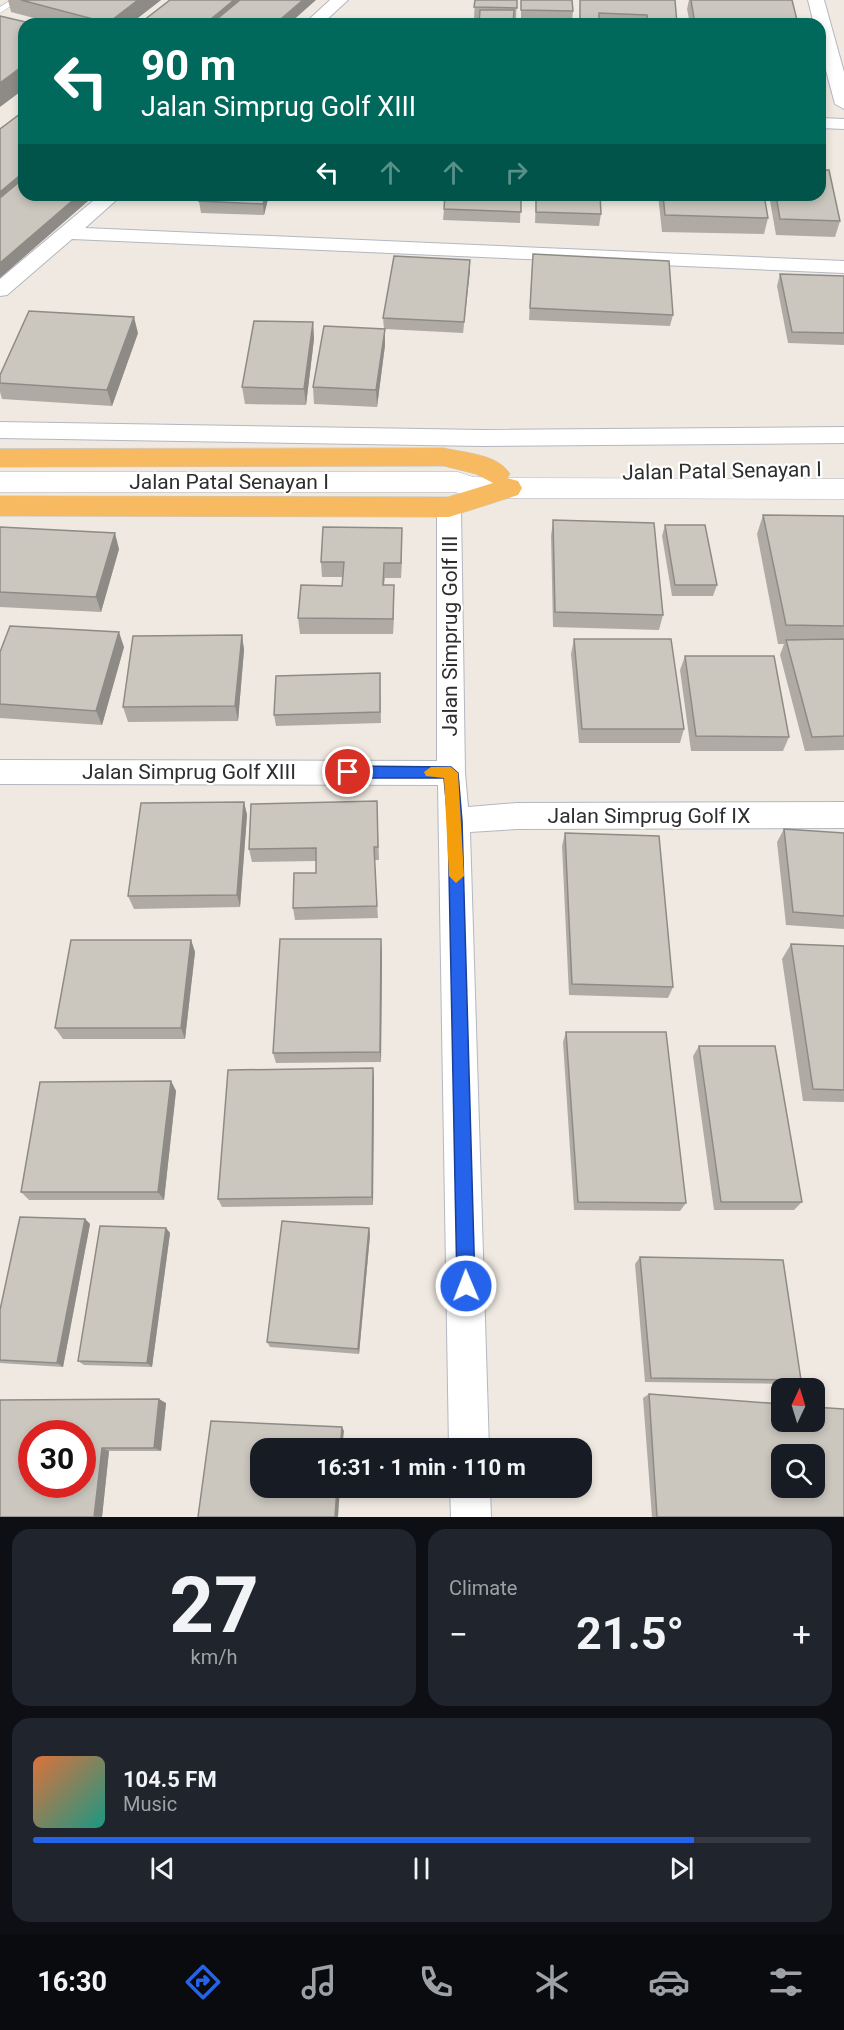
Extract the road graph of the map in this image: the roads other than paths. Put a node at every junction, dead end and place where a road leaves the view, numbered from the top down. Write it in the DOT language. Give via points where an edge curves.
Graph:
graph roads {
  1 [pos="16,0"];
  2 [pos="340,0"];
  3 [pos="816,0"];
  4 [pos="0,11"];
  5 [pos="319,18"];
  6 [pos="821,18"];
  7 [pos="826,36"];
  8 [pos="843,98"];
  9 [pos="826,123"];
  10 [pos="844,124"];
  11 [pos="105,201"];
  12 [pos="67,233"];
  13 [pos="844,267"];
  14 [pos="0,290"];
  15 [pos="0,430"];
  16 [pos="844,435"];
  17 [pos="0,458"];
  18 [pos="844,470"];
  19 [pos="502,481"];
  20 [pos="0,482"];
  21 [pos="844,489"];
  22 [pos="447,490"];
  23 [pos="0,506"];
  24 [pos="0,772"];
  25 [pos="451,773"];
  26 [pos="844,816"];
  27 [pos="455,821"];
  28 [pos="469,1438"];
  29 [pos="470,1498"];
  30 [pos="471,1517"];
  1 -- 4 [label="lane"];
  2 -- 5 [label="street"];
  3 -- 6 [label="street"];
  7 -- 8 [label="street"];
  9 -- 10 [label="street"];
  11 -- 12 [label="street"];
  12 -- 13 [label="street"];
  12 -- 14 [label="street"];
  15 -- 16 [label="street" via="471,438"];
  17 -- 19 [label="highway" via="444,457 485,467"];
  18 -- 19 [label="main road, Jalan Patal Senayan I"];
  19 -- 21 [label="main road, Jalan Patal Senayan I"];
  19 -- 22 [label="highway"];
  20 -- 22 [label="main road, Jalan Patal Senayan I"];
  22 -- 23 [label="highway"];
  22 -- 25 [label="street, Jalan Simprug Golf III"];
  24 -- 25 [label="street, Jalan Simprug Golf XIII"];
  25 -- 27 [label="street, Jalan Simprug Golf III"];
  26 -- 27 [label="street, Jalan Simprug Golf IX" via="517,816"];
  27 -- 28 [label="street, Jalan Simprug Golf III"];
  29 -- 30 [label="street"];
}
